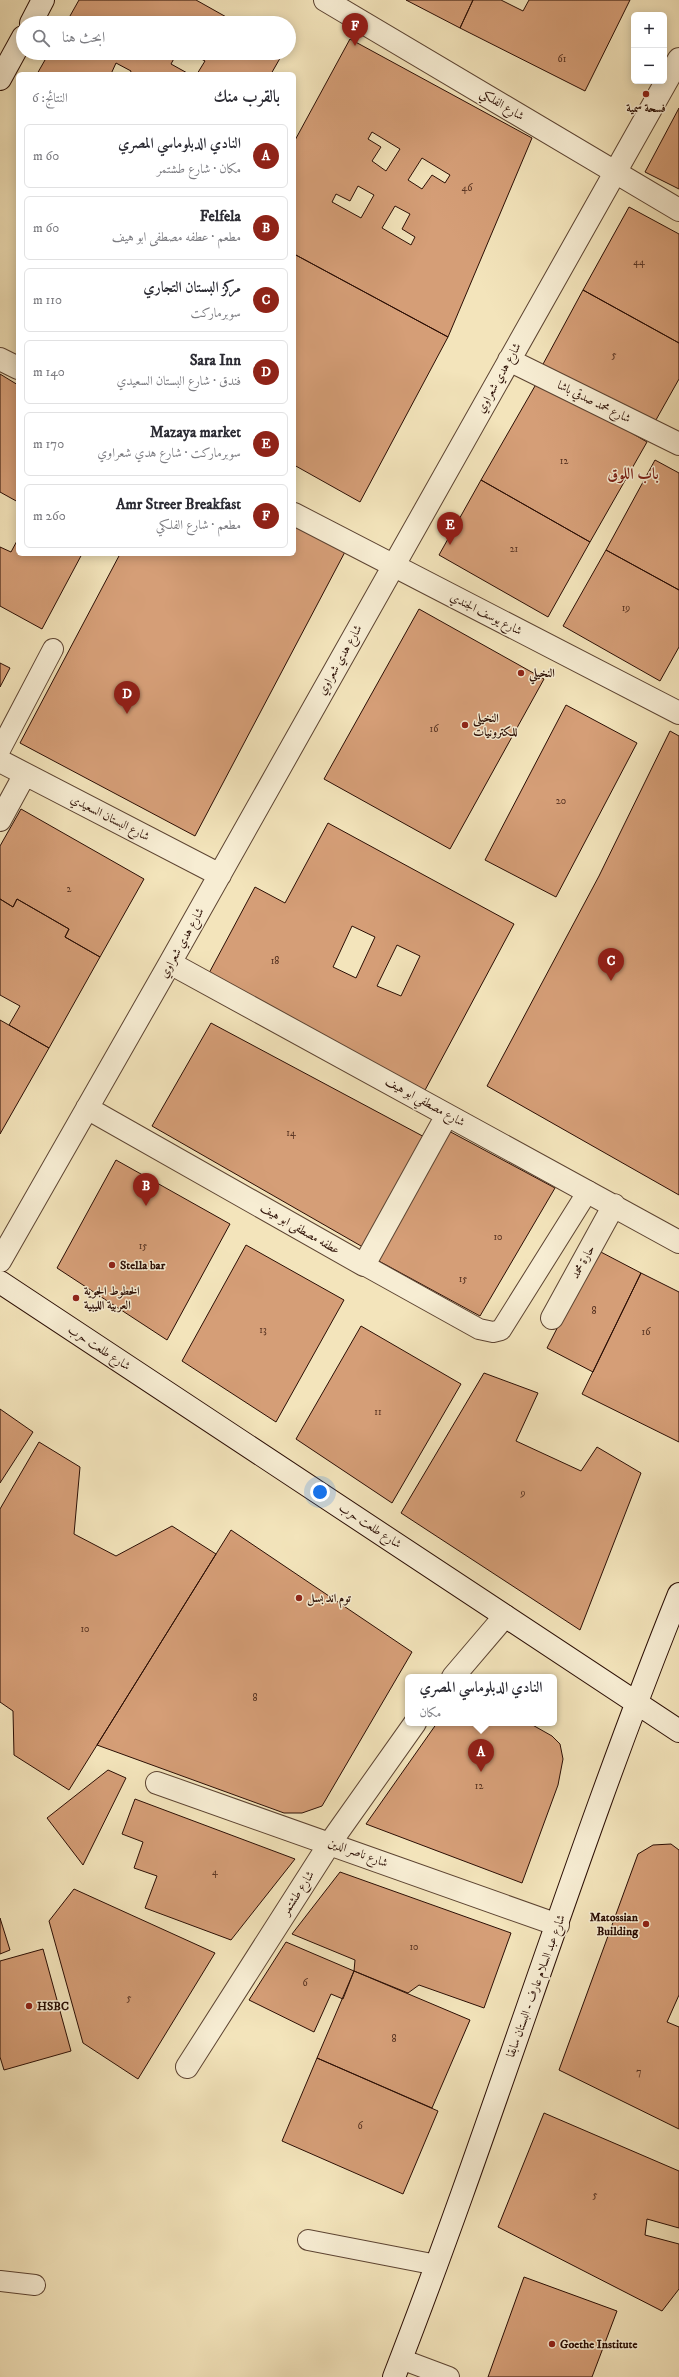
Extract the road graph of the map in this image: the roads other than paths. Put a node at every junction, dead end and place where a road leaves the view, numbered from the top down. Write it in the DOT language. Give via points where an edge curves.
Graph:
graph roads {
  1 [pos="43,0"];
  2 [pos="324,0"];
  3 [pos="35,16"];
  4 [pos="16,50"];
  5 [pos="679,59"];
  6 [pos="0,79"];
  7 [pos="615,172"];
  8 [pos="679,210"];
  9 [pos="0,359"];
  10 [pos="509,360"];
  11 [pos="16,367"];
  12 [pos="679,444"];
  13 [pos="296,515"];
  14 [pos="393,567"];
  15 [pos="54,649"];
  16 [pos="679,713"];
  17 [pos="0,750"];
  18 [pos="0,761"];
  19 [pos="25,774"];
  20 [pos="0,820"];
  21 [pos="220,874"];
  22 [pos="170,964"];
  23 [pos="87,1108"];
  24 [pos="447,1115"];
  25 [pos="588,1191"];
  26 [pos="614,1205"];
  27 [pos="679,1242"];
  28 [pos="0,1261"];
  29 [pos="364,1265"];
  30 [pos="0,1282"];
  31 [pos="552,1318"];
  32 [pos="679,1594"];
  33 [pos="505,1616"];
  34 [pos="455,1674"];
  35 [pos="636,1702"];
  36 [pos="413,1726"];
  37 [pos="679,1731"];
  38 [pos="157,1783"];
  39 [pos="330,1843"];
  40 [pos="558,1925"];
  41 [pos="187,2067"];
  42 [pos="308,2240"];
  43 [pos="437,2265"];
  44 [pos="0,2281"];
  45 [pos="35,2285"];
  46 [pos="397,2368"];
  47 [pos="449,2377"];
  1 -- 3 [label="street"];
  2 -- 7 [label="street, شارع الفلكي"];
  4 -- 6 [label="street"];
  5 -- 7 [label="street, شارع هدي شعراوي"];
  7 -- 8 [label="street, شارع الفلكي"];
  7 -- 10 [label="street, شارع هدي شعراوي"];
  9 -- 11 [label="street"];
  10 -- 12 [label="street, شارع محمد صدقي باشا"];
  10 -- 14 [label="street, شارع هدي شعراوي"];
  13 -- 14 [label="street, شارع يوسف الجندي"];
  14 -- 16 [label="street, شارع يوسف الجندي"];
  14 -- 21 [label="street, شارع هدي شعراوي"];
  15 -- 17 [label="lane"];
  18 -- 19 [label="street, شارع البستان السعيدي"];
  19 -- 20 [label="street"];
  19 -- 21 [label="street, شارع البستان السعيدي"];
  21 -- 22 [label="street, شارع هدي شعراوي"];
  22 -- 23 [label="street, شارع هدي شعراوي"];
  22 -- 24 [label="street, شارع مصطفي ابو هيف"];
  23 -- 28 [label="street, شارع هدي شعراوي"];
  23 -- 29 [label="street, عطفه مصطفى ابو هيف"];
  24 -- 25 [label="street, شارع مصطفي ابو هيف"];
  24 -- 29 [label="street"];
  25 -- 26 [label="street, شارع مصطفي ابو هيف"];
  25 -- 29 [label="lane" via="500,1330 493,1332 474,1326"];
  26 -- 27 [label="street, شارع مصطفي ابو هيف"];
  26 -- 31 [label="street, حارة محمد"];
  30 -- 33 [label="street, شارع طلعت حرب"];
  32 -- 35 [label="street, شارع عبد السلام عارف - البستان سابقا"];
  33 -- 34 [label="street"];
  33 -- 35 [label="street, شارع طلعت حرب"];
  35 -- 37 [label="street, شارع طلعت حرب"];
  35 -- 40 [label="street, شارع عبد السلام عارف - البستان سابقا"];
  36 -- 39 [label="street, شارع طشتمر"];
  38 -- 39 [label="street, شارع ناصر الدين"];
  39 -- 40 [label="street, شارع ناصر الدين"];
  39 -- 41 [label="street, شارع طشتمر"];
  40 -- 43 [label="street, شارع عبد السلام عارف - البستان سابقا"];
  42 -- 43 [label="lane"];
  43 -- 46 [label="street, شارع عبد السلام عارف - البستان سابقا"];
  44 -- 45 [label="lane"];
  46 -- 47 [label="lane"];
}
